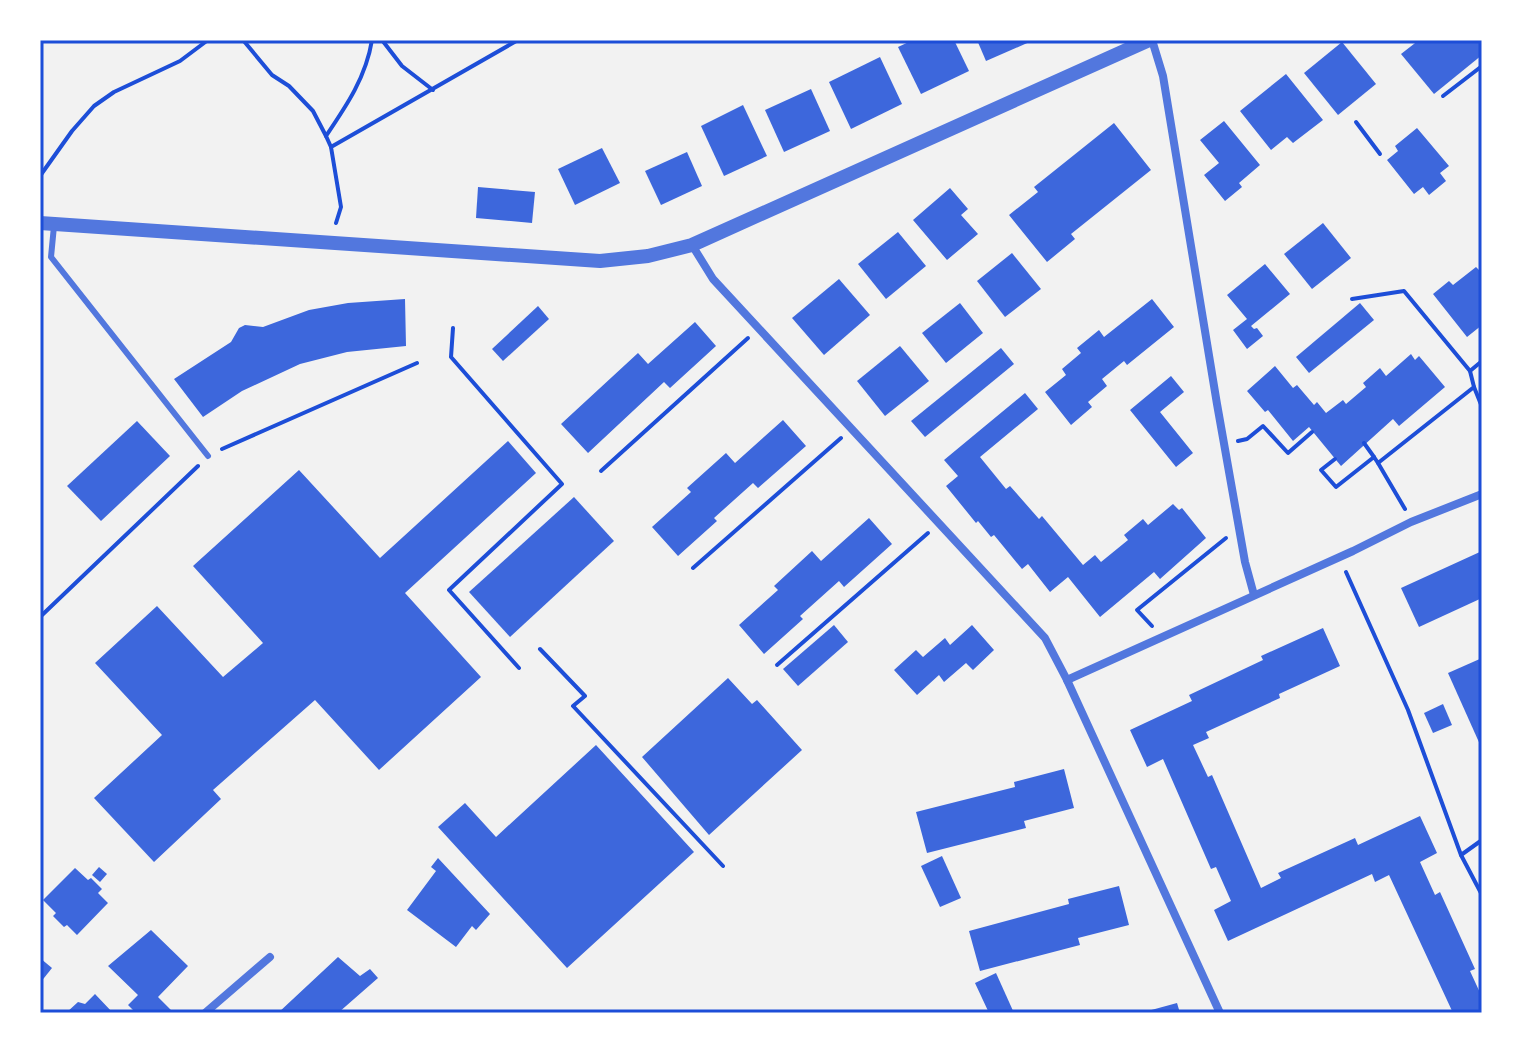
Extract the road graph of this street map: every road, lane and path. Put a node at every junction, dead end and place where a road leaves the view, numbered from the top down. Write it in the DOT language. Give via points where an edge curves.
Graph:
graph roads {
  1 [pos="208,40"];
  2 [pos="243,40"];
  3 [pos="372,40"];
  4 [pos="382,40"];
  5 [pos="518,40"];
  6 [pos="1151,40"];
  7 [pos="1482,66"];
  8 [pos="433,90"];
  9 [pos="1443,96"];
  10 [pos="1356,122"];
  11 [pos="326,136"];
  12 [pos="331,147"];
  13 [pos="1380,154"];
  14 [pos="40,176"];
  15 [pos="47,223"];
  16 [pos="329,241"];
  17 [pos="692,245"];
  18 [pos="1352,299"];
  19 [pos="453,328"];
  20 [pos="759,328"];
  21 [pos="1482,361"];
  22 [pos="417,363"];
  23 [pos="1470,371"];
  24 [pos="1474,387"];
  25 [pos="1482,407"];
  26 [pos="851,428"];
  27 [pos="1312,432"];
  28 [pos="1247,439"];
  29 [pos="1364,443"];
  30 [pos="208,456"];
  31 [pos="1374,457"];
  32 [pos="1335,459"];
  33 [pos="1378,463"];
  34 [pos="601,471"];
  35 [pos="1482,494"];
  36 [pos="1411,522"];
  37 [pos="939,523"];
  38 [pos="1239,528"];
  39 [pos="1339,557"];
  40 [pos="693,568"];
  41 [pos="1254,595"];
  42 [pos="40,617"];
  43 [pos="1162,636"];
  44 [pos="540,649"];
  45 [pos="777,665"];
  46 [pos="519,668"];
  47 [pos="1067,680"];
  48 [pos="1482,840"];
  49 [pos="1461,855"];
  50 [pos="723,866"];
  51 [pos="1482,895"];
  52 [pos="270,957"];
  53 [pos="205,1013"];
  54 [pos="1220,1013"];
  1 -- 14 [label="path" via="180,61 94,106"];
  2 -- 11 [label="path" via="313,111"];
  3 -- 11 [label="path" via="355,93"];
  4 -- 8 [label="path" via="402,66"];
  5 -- 8 [label="path"];
  6 -- 17 [label="street"];
  6 -- 38 [label="street" via="1163,76"];
  7 -- 9 [label="path"];
  8 -- 12 [label="path"];
  10 -- 13 [label="path"];
  11 -- 12 [label="path"];
  12 -- 16 [label="path" via="341,207"];
  15 -- 16 [label="street"];
  15 -- 30 [label="lane" via="51,257"];
  16 -- 17 [label="street" via="600,261"];
  17 -- 20 [label="street" via="713,279"];
  18 -- 23 [label="path" via="1404,291"];
  19 -- 46 [label="path" via="451,357 562,484 449,590"];
  20 -- 26 [label="street"];
  20 -- 34 [label="path"];
  21 -- 23 [label="path"];
  22 -- 30 [label="path"];
  23 -- 24 [label="path"];
  24 -- 25 [label="path"];
  24 -- 33 [label="path"];
  26 -- 37 [label="street"];
  26 -- 40 [label="path"];
  27 -- 28 [label="path" via="1288,453 1263,426"];
  29 -- 31 [label="path"];
  30 -- 42 [label="path"];
  31 -- 32 [label="path" via="1336,487 1321,470"];
  31 -- 33 [label="path"];
  33 -- 36 [label="path"];
  35 -- 36 [label="street"];
  36 -- 39 [label="street"];
  37 -- 45 [label="path"];
  37 -- 47 [label="street" via="1045,638"];
  38 -- 41 [label="street"];
  38 -- 43 [label="path" via="1137,610"];
  39 -- 41 [label="street"];
  39 -- 49 [label="path" via="1408,710"];
  41 -- 43 [label="street"];
  43 -- 47 [label="street"];
  44 -- 50 [label="path" via="585,696 573,706"];
  47 -- 54 [label="street"];
  48 -- 49 [label="path"];
  49 -- 51 [label="path"];
  52 -- 53 [label="street"];
}
